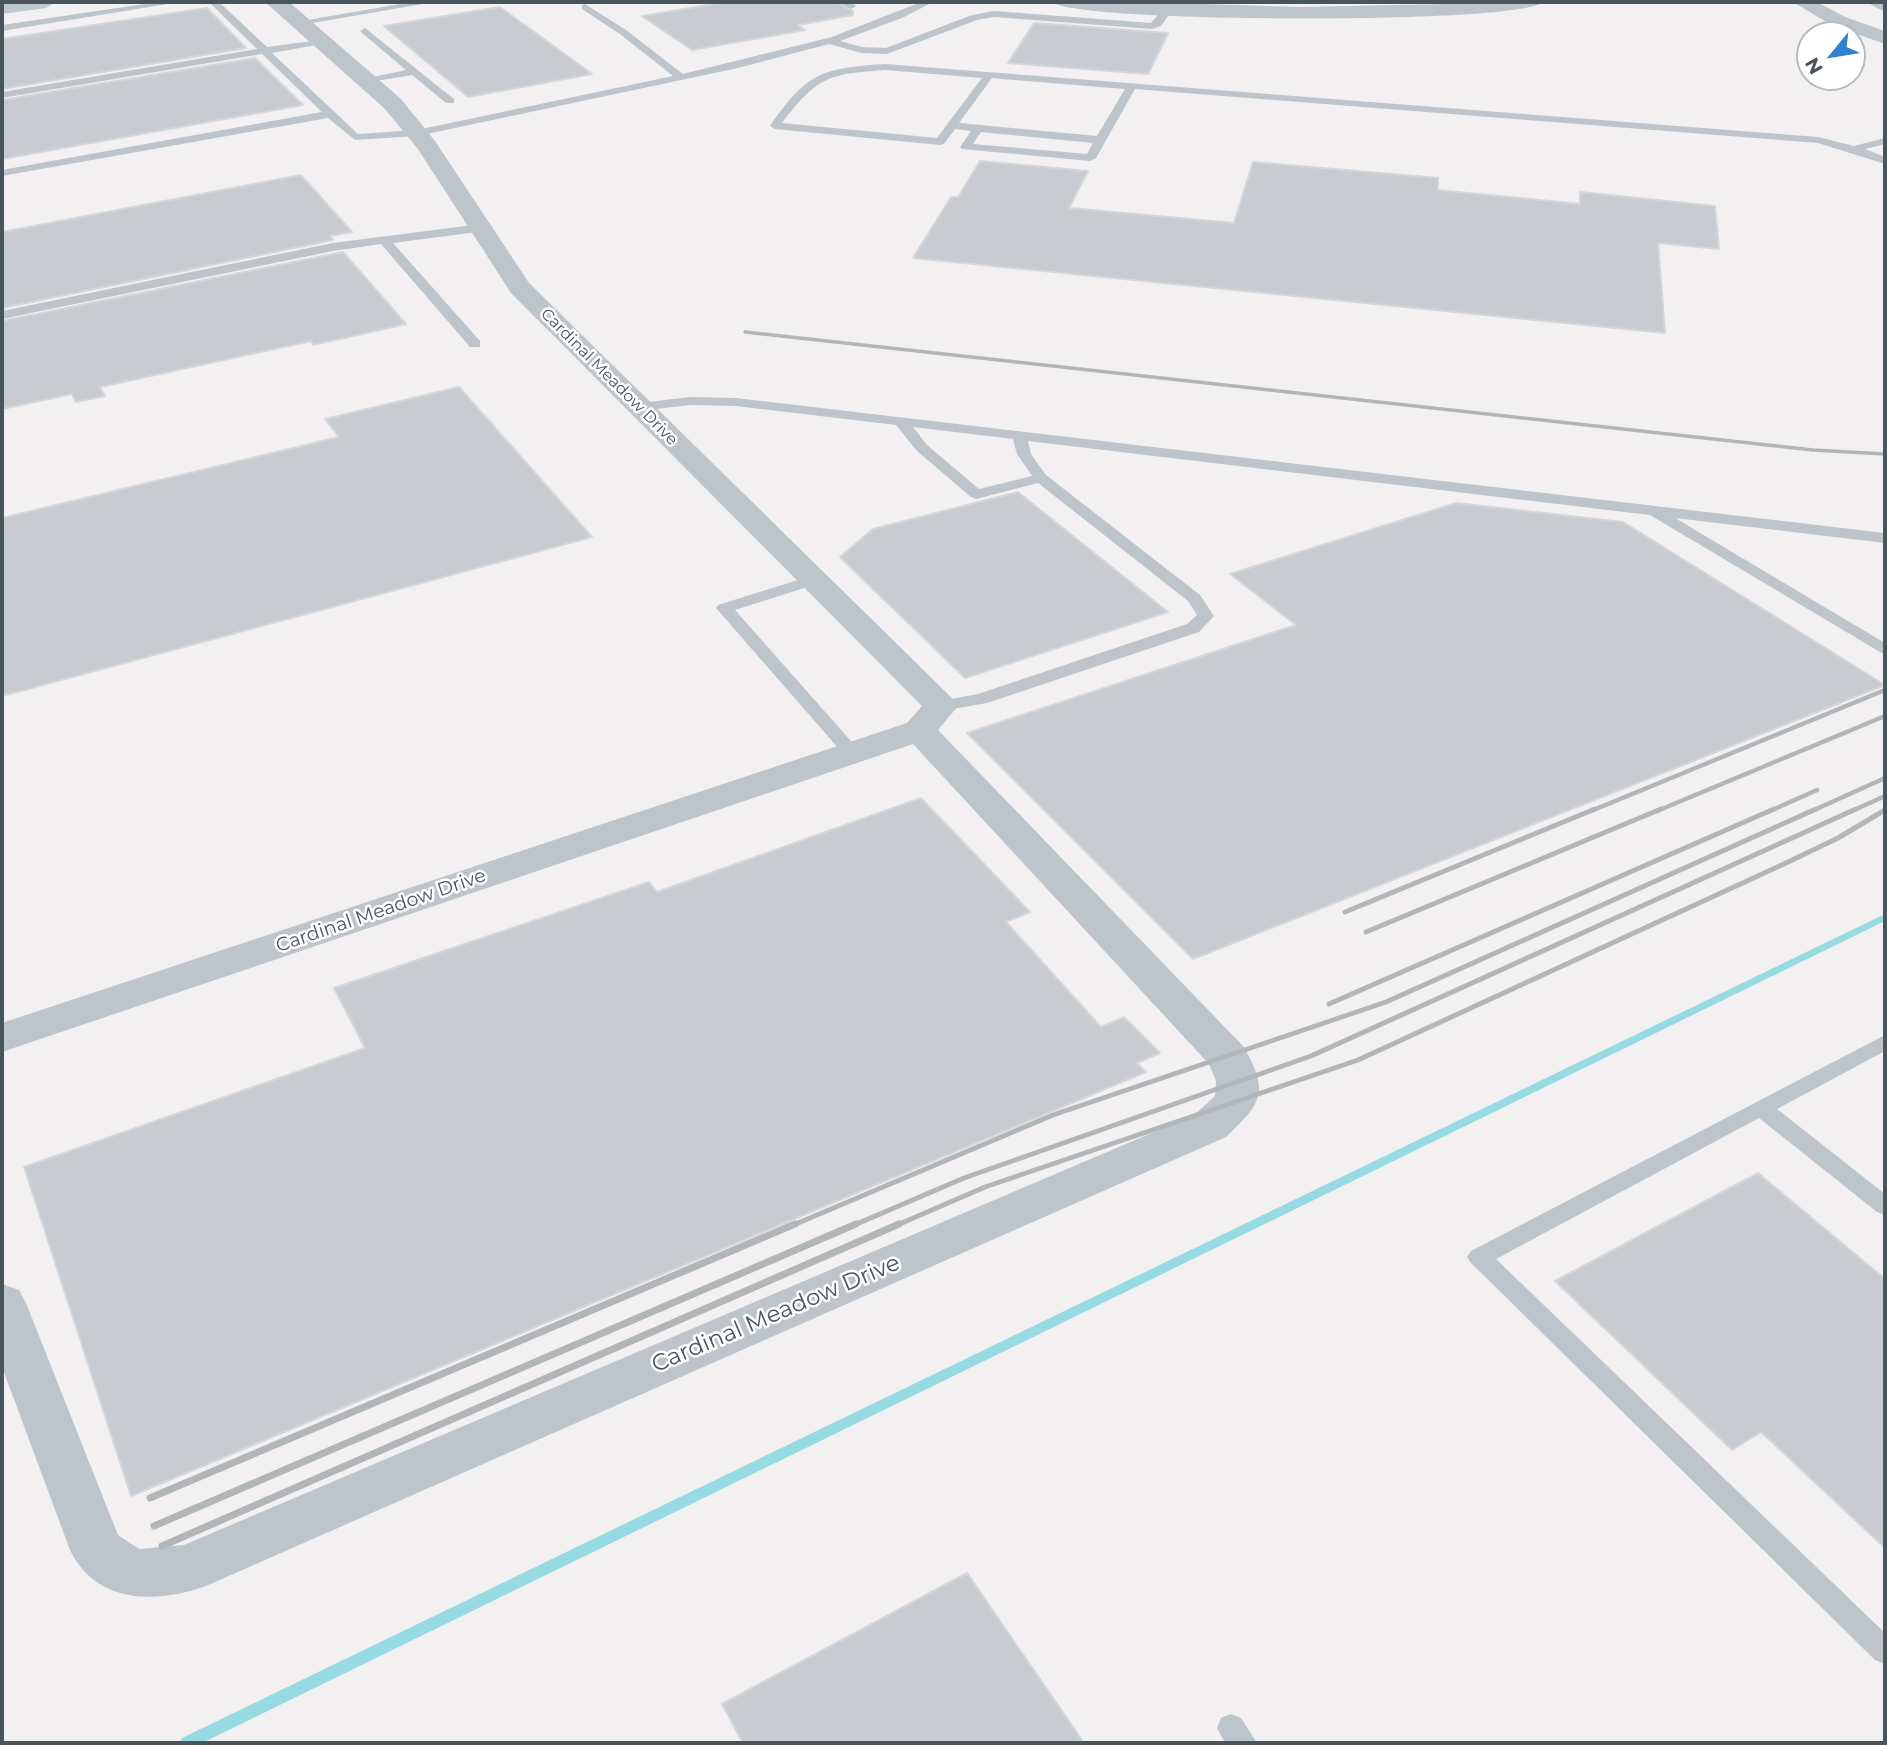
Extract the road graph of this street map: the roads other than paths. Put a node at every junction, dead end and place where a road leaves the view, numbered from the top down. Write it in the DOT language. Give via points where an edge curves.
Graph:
graph roads {
  1 [pos="46,2"];
  2 [pos="175,2"];
  3 [pos="214,2"];
  4 [pos="347,2"];
  5 [pos="429,2"];
  6 [pos="928,2"];
  7 [pos="1063,2"];
  8 [pos="1532,2"];
  9 [pos="1803,2"];
  10 [pos="1871,2"];
  11 [pos="406,3"];
  12 [pos="10,7"];
  13 [pos="285,7"];
  14 [pos="585,7"];
  15 [pos="1421,7"];
  16 [pos="1168,9"];
  17 [pos="1885,9"];
  18 [pos="360,13"];
  19 [pos="33,24"];
  20 [pos="2,28"];
  21 [pos="365,31"];
  22 [pos="1885,38"];
  23 [pos="323,41"];
  24 [pos="828,41"];
  25 [pos="267,51"];
  26 [pos="414,72"];
  27 [pos="989,75"];
  28 [pos="681,77"];
  29 [pos="368,81"];
  30 [pos="1132,86"];
  31 [pos="2,95"];
  32 [pos="450,101"];
  33 [pos="330,114"];
  34 [pos="952,126"];
  35 [pos="978,128"];
  36 [pos="417,134"];
  37 [pos="1101,140"];
  38 [pos="1885,141"];
  39 [pos="1854,149"];
  40 [pos="1885,161"];
  41 [pos="2,173"];
  42 [pos="481,228"];
  43 [pos="385,241"];
  44 [pos="2,315"];
  45 [pos="475,344"];
  46 [pos="640,407"];
  47 [pos="900,421"];
  48 [pos="1019,435"];
  49 [pos="1041,478"];
  50 [pos="1650,509"];
  51 [pos="1885,538"];
  52 [pos="814,580"];
  53 [pos="1885,650"];
  54 [pos="930,718"];
  55 [pos="852,753"];
  56 [pos="2,1038"];
  57 [pos="1885,1042"];
  58 [pos="1761,1108"];
  59 [pos="1885,1206"];
  60 [pos="2,1303"];
  61 [pos="1885,1651"];
  1 -- 12 [label="main road"];
  2 -- 19 [label="lane"];
  3 -- 25 [label="lane"];
  4 -- 18 [label="lane"];
  5 -- 11 [label="lane"];
  6 -- 24 [label="lane"];
  7 -- 16 [label="street"];
  8 -- 15 [label="street"];
  9 -- 22 [label="street"];
  10 -- 17 [label="lane"];
  11 -- 18 [label="lane"];
  12 -- 19 [label="lane"];
  13 -- 18 [label="lane"];
  13 -- 23 [label="street, Cardinal Meadow Drive"];
  14 -- 28 [label="lane"];
  15 -- 16 [label="street" via="1338,15"];
  16 -- 24 [label="lane" via="1152,26 985,15 887,51"];
  19 -- 20 [label="lane"];
  21 -- 26 [label="lane"];
  23 -- 25 [label="lane"];
  23 -- 29 [label="street, Cardinal Meadow Drive"];
  24 -- 28 [label="lane"];
  25 -- 31 [label="lane"];
  25 -- 33 [label="lane"];
  26 -- 29 [label="lane"];
  26 -- 32 [label="lane"];
  27 -- 30 [label="lane"];
  27 -- 34 [label="lane"];
  27 -- 34 [label="lane" via="885,67 834,72 803,87 775,126 940,142"];
  28 -- 36 [label="lane"];
  29 -- 36 [label="street, Cardinal Meadow Drive"];
  30 -- 37 [label="lane"];
  30 -- 39 [label="lane" via="1791,138"];
  33 -- 36 [label="lane" via="355,137"];
  33 -- 41 [label="lane"];
  34 -- 35 [label="lane"];
  35 -- 37 [label="lane"];
  35 -- 37 [label="lane" via="966,147 1090,158"];
  36 -- 42 [label="street, Cardinal Meadow Drive"];
  38 -- 39 [label="lane"];
  39 -- 40 [label="lane"];
  42 -- 43 [label="lane"];
  42 -- 46 [label="street, Cardinal Meadow Drive" via="520,288"];
  43 -- 44 [label="lane" via="333,247"];
  43 -- 45 [label="lane"];
  46 -- 47 [label="lane" via="736,402"];
  46 -- 52 [label="street, Cardinal Meadow Drive"];
  47 -- 48 [label="lane"];
  47 -- 49 [label="lane" via="922,448 976,494"];
  48 -- 49 [label="lane" via="1024,454"];
  48 -- 50 [label="lane"];
  49 -- 54 [label="lane" via="1194,598 1206,615 1193,628"];
  50 -- 51 [label="lane"];
  50 -- 53 [label="lane"];
  52 -- 54 [label="street, Cardinal Meadow Drive"];
  52 -- 55 [label="lane" via="724,608"];
  54 -- 55 [label="street, Cardinal Meadow Drive"];
  54 -- 60 [label="street, Cardinal Meadow Drive" via="1228,1057 1238,1081 1236,1102 1210,1126 187,1569 131,1574 97,1550"];
  55 -- 56 [label="street, Cardinal Meadow Drive"];
  57 -- 58 [label="lane"];
  58 -- 59 [label="lane"];
  58 -- 61 [label="lane" via="1479,1257"];
}
